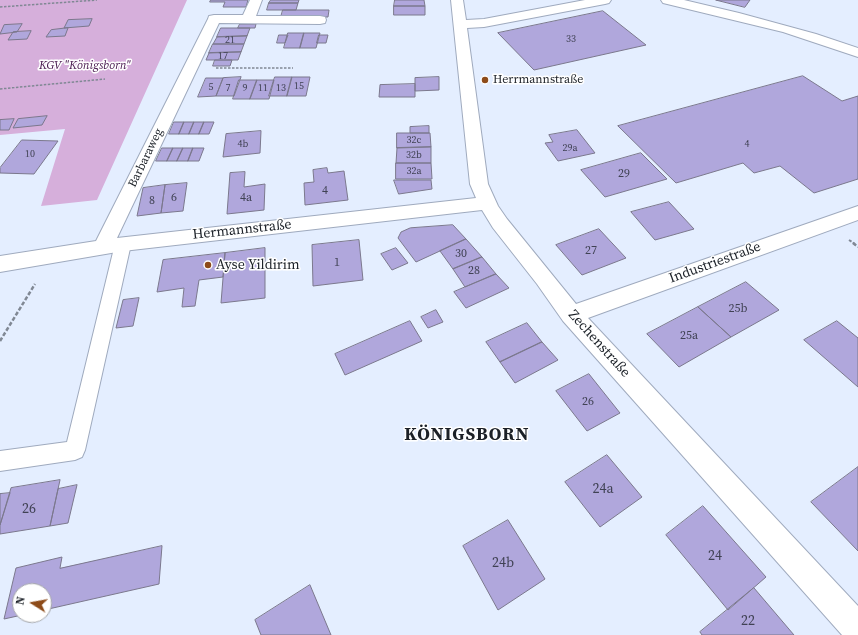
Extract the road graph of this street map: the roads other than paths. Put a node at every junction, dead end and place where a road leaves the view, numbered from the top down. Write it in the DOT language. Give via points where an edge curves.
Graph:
graph roads {
  1 [pos="256,0"];
  2 [pos="457,0"];
  3 [pos="605,0"];
  4 [pos="667,0"];
  5 [pos="248,19"];
  6 [pos="320,20"];
  7 [pos="460,24"];
  8 [pos="858,53"];
  9 [pos="486,203"];
  10 [pos="858,213"];
  11 [pos="123,244"];
  12 [pos="103,247"];
  13 [pos="0,264"];
  14 [pos="571,314"];
  15 [pos="0,461"];
  16 [pos="858,629"];
  1 -- 5 [label="street"];
  2 -- 7 [label="street, Zechenstraße"];
  3 -- 7 [label="street" via="484,23"];
  4 -- 8 [label="street" via="748,19"];
  5 -- 6 [label="street, Barbaraweg"];
  5 -- 12 [label="street, Barbaraweg" via="214,19"];
  7 -- 9 [label="street, Zechenstraße" via="479,184"];
  9 -- 11 [label="street, Hermannstraße"];
  9 -- 14 [label="street, Zechenstraße" via="497,222"];
  10 -- 14 [label="street, Industriestraße"];
  11 -- 12 [label="street, Hermannstraße"];
  11 -- 15 [label="lane" via="75,450"];
  12 -- 13 [label="street, Hermannstraße"];
  14 -- 16 [label="street, Zechenstraße"];
}
